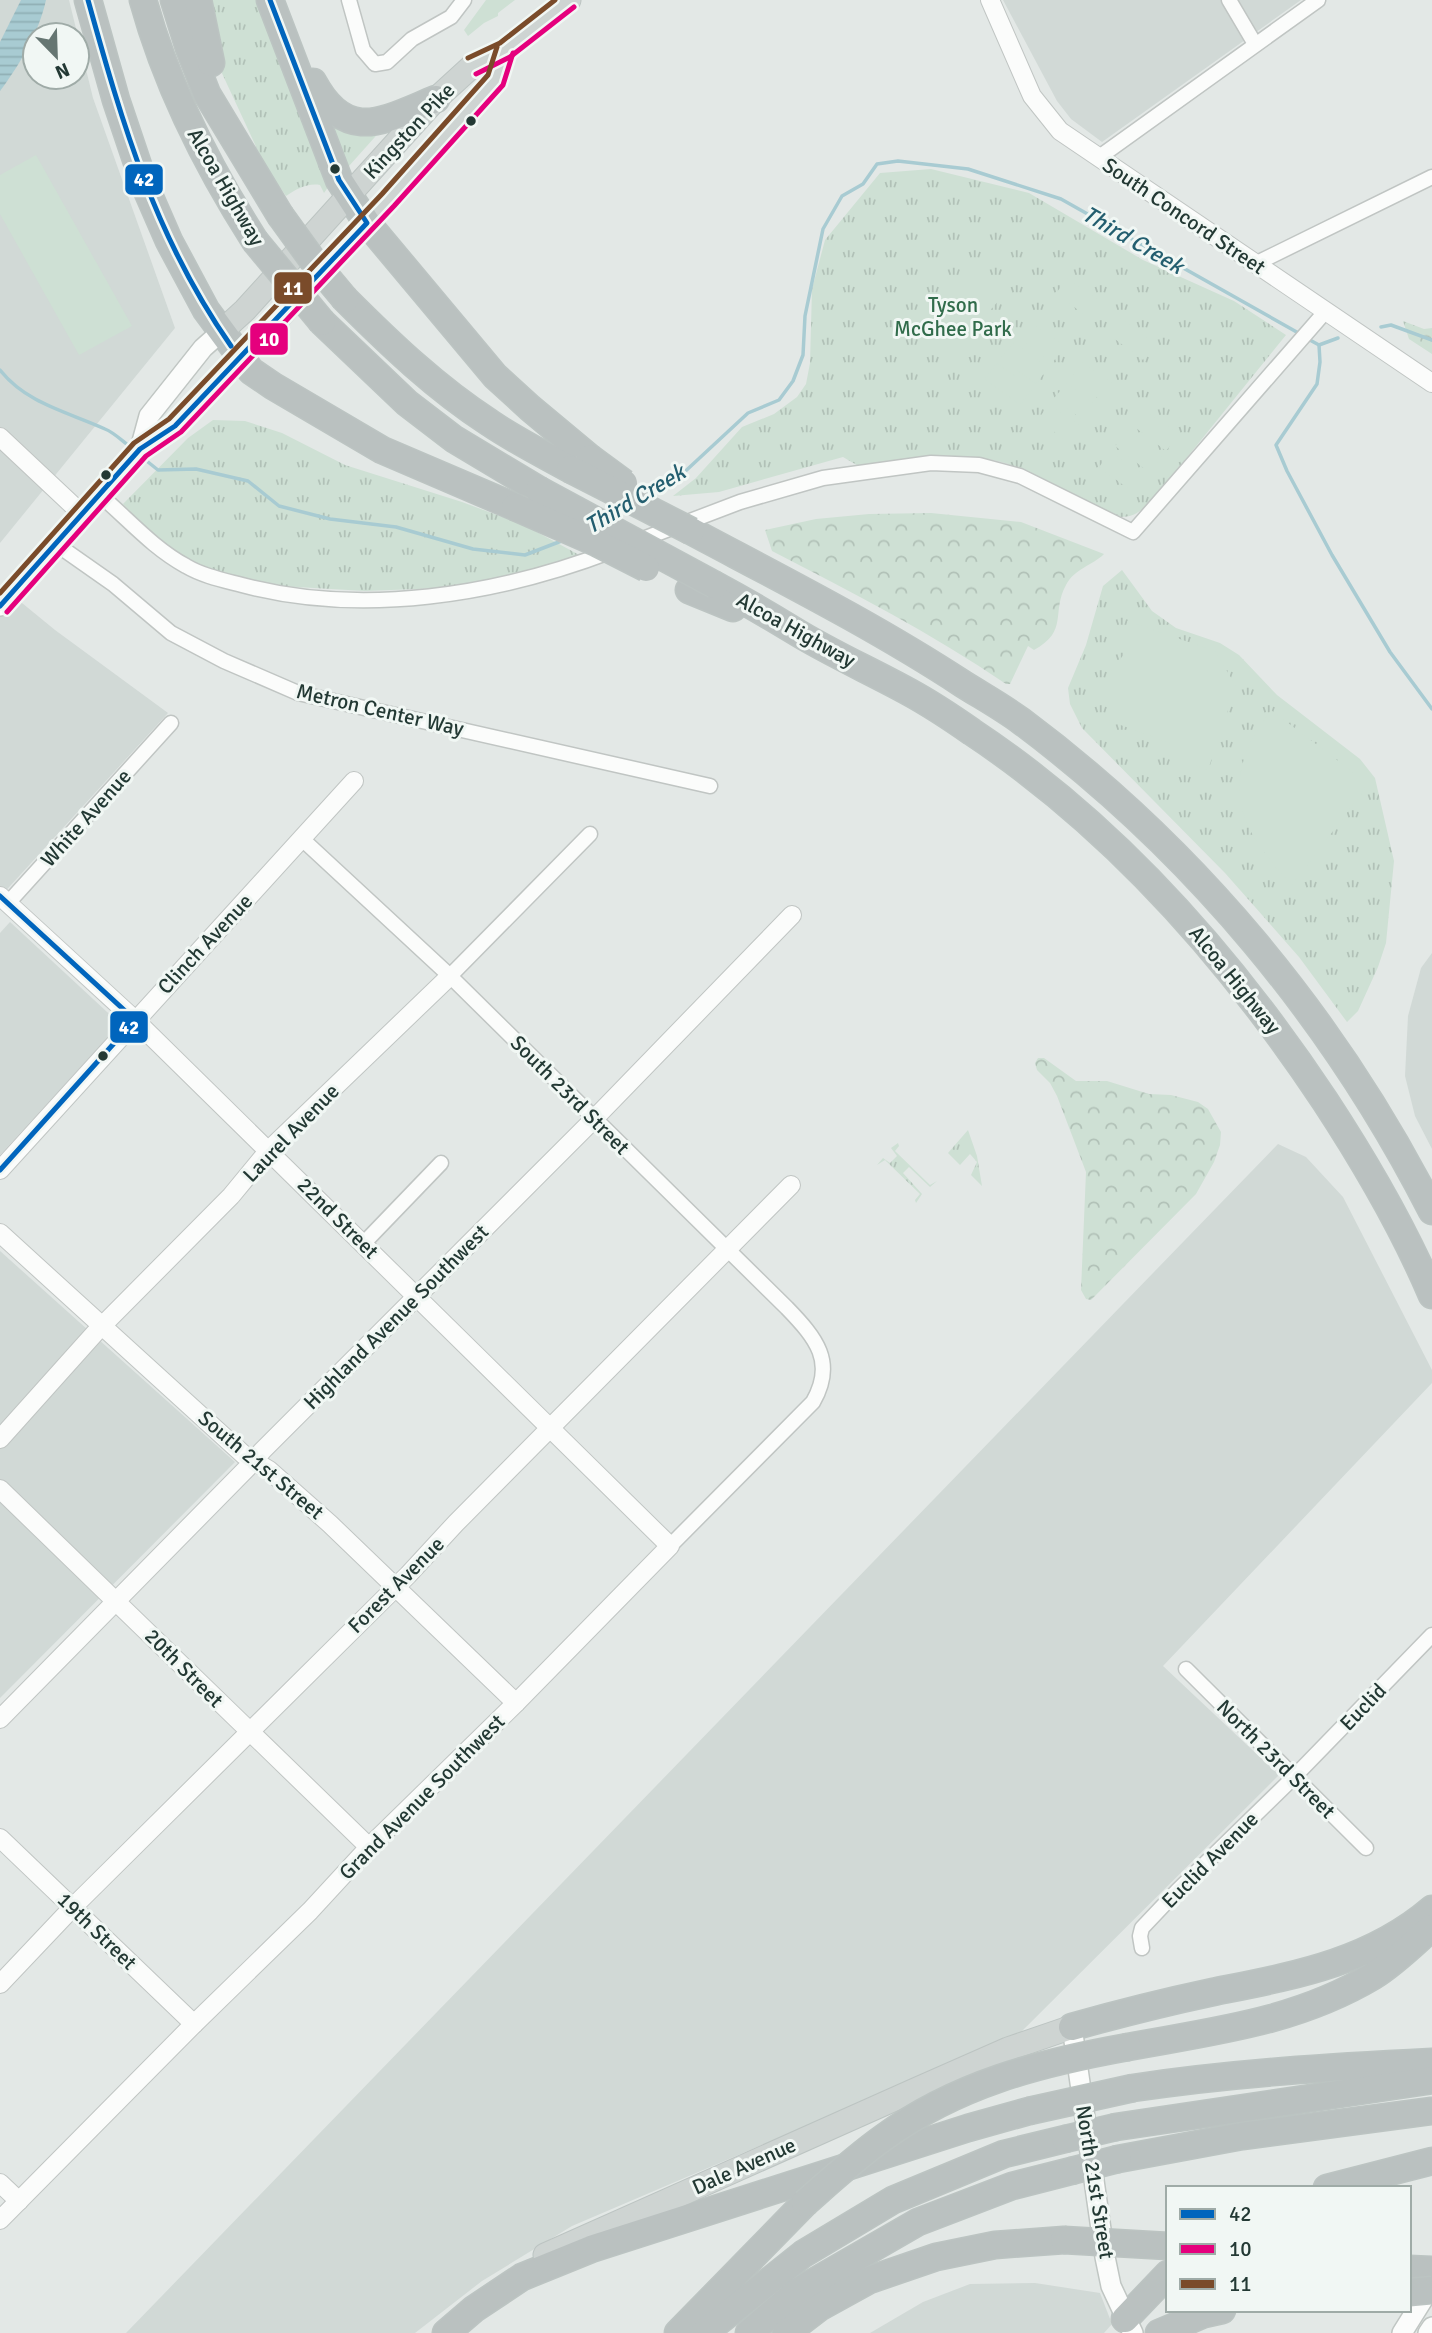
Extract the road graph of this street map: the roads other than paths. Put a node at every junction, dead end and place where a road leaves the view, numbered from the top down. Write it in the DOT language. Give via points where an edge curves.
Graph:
graph roads {
  1 [pos="88,0"];
  2 [pos="128,0"];
  3 [pos="143,0"];
  4 [pos="174,0"];
  5 [pos="198,0"];
  6 [pos="349,0"];
  7 [pos="464,0"];
  8 [pos="569,0"];
  9 [pos="990,0"];
  10 [pos="1229,0"];
  11 [pos="1318,0"];
  12 [pos="275,11"];
  13 [pos="1255,44"];
  14 [pos="505,50"];
  15 [pos="436,99"];
  16 [pos="183,111"];
  17 [pos="239,148"];
  18 [pos="1097,158"];
  19 [pos="1432,177"];
  20 [pos="349,195"];
  21 [pos="367,223"];
  22 [pos="1257,263"];
  23 [pos="1325,312"];
  24 [pos="221,332"];
  25 [pos="241,358"];
  26 [pos="1432,383"];
  27 [pos="0,437"];
  28 [pos="140,449"];
  29 [pos="580,464"];
  30 [pos="100,495"];
  31 [pos="83,515"];
  32 [pos="56,544"];
  33 [pos="702,588"];
  34 [pos="4,601"];
  35 [pos="171,723"];
  36 [pos="354,781"];
  37 [pos="710,786"];
  38 [pos="590,834"];
  39 [pos="302,838"];
  40 [pos="3,904"];
  41 [pos="792,915"];
  42 [pos="450,976"];
  43 [pos="135,1020"];
  44 [pos="593,1119"];
  45 [pos="269,1150"];
  46 [pos="442,1163"];
  47 [pos="0,1170"];
  48 [pos="791,1185"];
  49 [pos="1432,1211"];
  50 [pos="0,1233"];
  51 [pos="363,1244"];
  52 [pos="727,1250"];
  53 [pos="417,1295"];
  54 [pos="1432,1295"];
  55 [pos="103,1325"];
  56 [pos="823,1363"];
  57 [pos="551,1427"];
  58 [pos="0,1439"];
  59 [pos="255,1460"];
  60 [pos="0,1489"];
  61 [pos="670,1546"];
  62 [pos="396,1586"];
  63 [pos="116,1601"];
  64 [pos="1432,1635"];
  65 [pos="1186,1669"];
  66 [pos="516,1703"];
  67 [pos="0,1719"];
  68 [pos="250,1732"];
  69 [pos="1293,1778"];
  70 [pos="0,1838"];
  71 [pos="369,1847"];
  72 [pos="1366,1848"];
  73 [pos="73,1908"];
  74 [pos="1432,1909"];
  75 [pos="1432,1927"];
  76 [pos="1142,1948"];
  77 [pos="0,1984"];
  78 [pos="194,2024"];
  79 [pos="1072,2027"];
  80 [pos="1432,2062"];
  81 [pos="1432,2080"];
  82 [pos="1432,2111"];
  83 [pos="1432,2161"];
  84 [pos="0,2183"];
  85 [pos="1335,2186"];
  86 [pos="19,2201"];
  87 [pos="0,2220"];
  88 [pos="1166,2246"];
  89 [pos="1411,2269"];
  90 [pos="1432,2270"];
  91 [pos="1166,2276"];
  92 [pos="1432,2288"];
  93 [pos="1411,2292"];
  94 [pos="1213,2312"];
  95 [pos="1432,2327"];
  96 [pos="1123,2328"];
  97 [pos="433,2333"];
  98 [pos="446,2333"];
  99 [pos="678,2333"];
  100 [pos="704,2333"];
  101 [pos="749,2333"];
  102 [pos="786,2333"];
  103 [pos="1159,2333"];
  104 [pos="1182,2333"];
  105 [pos="1402,2333"];
  106 [pos="1428,2333"];
  1 -- 24 [label="highway" via="145,186 169,242"];
  2 -- 16 [label="highway"];
  3 -- 16 [label="highway, Alcoa Highway"];
  4 -- 17 [label="highway, Alcoa Highway" via="208,94"];
  5 -- 17 [label="highway" via="219,91"];
  6 -- 7 [label="street" via="363,50 375,64 387,62 412,39 451,17"];
  8 -- 14 [label="main road, Kingston Pike"];
  9 -- 18 [label="street, South Concord Street" via="1032,96 1060,131"];
  10 -- 13 [label="street"];
  11 -- 13 [label="street"];
  12 -- 15 [label="highway" via="320,96 344,118 377,122"];
  12 -- 20 [label="highway"];
  13 -- 18 [label="street"];
  14 -- 15 [label="main road, Kingston Pike" via="471,67"];
  14 -- 21 [label="main road, Kingston Pike" via="496,79"];
  15 -- 20 [label="main road, Kingston Pike"];
  16 -- 33 [label="highway, Alcoa Highway, bridge" via="222,189 255,241 322,322 407,403 454,439"];
  17 -- 29 [label="highway, Alcoa Highway, bridge" via="314,262 391,344 489,423"];
  18 -- 22 [label="street, South Concord Street"];
  19 -- 22 [label="street"];
  20 -- 21 [label="highway"];
  20 -- 24 [label="main road, Kingston Pike"];
  21 -- 25 [label="main road, Kingston Pike"];
  21 -- 29 [label="highway" via="495,376"];
  22 -- 23 [label="street, South Concord Street"];
  23 -- 26 [label="street, South Concord Street"];
  23 -- 30 [label="street" via="1133,532 1020,475 979,465 931,463 823,478 740,502 579,564 486,587 386,600 316,598 261,590 186,566 145,538"];
  24 -- 25 [label="highway"];
  24 -- 28 [label="main road, Kingston Pike" via="155,407"];
  25 -- 28 [label="main road, Kingston Pike" via="175,426"];
  25 -- 33 [label="highway, bridge" via="273,386 382,450"];
  27 -- 31 [label="street"];
  28 -- 30 [label="main road, Kingston Pike"];
  29 -- 49 [label="highway, Alcoa Highway, bridge" via="932,664 1019,720 1095,780 1152,830 1287,981 1372,1104"];
  30 -- 31 [label="main road, Kingston Pike"];
  31 -- 32 [label="main road, Kingston Pike"];
  32 -- 34 [label="main road, Kingston Pike"];
  32 -- 37 [label="street, Metron Center Way" via="171,633 298,693"];
  33 -- 54 [label="highway, Alcoa Highway" via="779,620 974,733 1085,819 1135,865 1262,1011 1388,1203"];
  35 -- 40 [label="street, White Avenue"];
  36 -- 39 [label="street, Clinch Avenue"];
  38 -- 42 [label="street, Laurel Avenue"];
  39 -- 42 [label="street, South 23rd Street"];
  39 -- 43 [label="street, Clinch Avenue"];
  40 -- 43 [label="street, 22nd Street"];
  41 -- 44 [label="street, Highland Avenue Southwest"];
  42 -- 44 [label="street, South 23rd Street"];
  42 -- 45 [label="street, Laurel Avenue"];
  43 -- 45 [label="street, 22nd Street"];
  43 -- 47 [label="street, Clinch Avenue"];
  44 -- 52 [label="street, South 23rd Street"];
  44 -- 53 [label="street, Highland Avenue Southwest"];
  45 -- 51 [label="street, 22nd Street"];
  45 -- 55 [label="street, Laurel Avenue" via="231,1196"];
  46 -- 51 [label="street"];
  48 -- 52 [label="street, Forest Avenue"];
  50 -- 55 [label="street, South 21st Street"];
  51 -- 53 [label="street, 22nd Street"];
  52 -- 56 [label="street, South 23rd Street" via="815,1338"];
  52 -- 57 [label="street, Forest Avenue"];
  53 -- 57 [label="street, 22nd Street"];
  53 -- 59 [label="street, Highland Avenue Southwest"];
  55 -- 58 [label="street, Laurel Avenue"];
  55 -- 59 [label="street, South 21st Street" via="244,1455"];
  56 -- 61 [label="street, Grand Avenue Southwest" via="824,1377 813,1402"];
  57 -- 61 [label="street, 22nd Street"];
  57 -- 62 [label="street, Forest Avenue"];
  59 -- 62 [label="street, South 21st Street"];
  59 -- 63 [label="street, Highland Avenue Southwest"];
  60 -- 63 [label="street, 20th Street"];
  61 -- 66 [label="street, Grand Avenue Southwest"];
  62 -- 66 [label="street, South 21st Street"];
  62 -- 68 [label="street, Forest Avenue"];
  63 -- 67 [label="street, Highland Avenue Southwest"];
  63 -- 68 [label="street, 20th Street"];
  64 -- 69 [label="street, Euclid"];
  65 -- 69 [label="street, North 23rd Street"];
  66 -- 71 [label="street, Grand Avenue Southwest"];
  68 -- 71 [label="street, 20th Street"];
  68 -- 73 [label="street, Forest Avenue"];
  69 -- 72 [label="street, North 23rd Street"];
  69 -- 76 [label="street, Euclid Avenue" via="1142,1928"];
  70 -- 73 [label="street, 19th Street"];
  71 -- 78 [label="street, Grand Avenue Southwest" via="310,1912"];
  73 -- 77 [label="street, Forest Avenue"];
  73 -- 78 [label="street, 19th Street"];
  74 -- 79 [label="highway" via="1393,1938 1323,1969"];
  75 -- 99 [label="highway, bridge" via="1375,1975 1297,2012 1261,2023 1056,2060 961,2092 919,2114 804,2203"];
  78 -- 86 [label="street, Grand Avenue Southwest"];
  79 -- 96 [label="main road, North 21st Street" via="1105,2257"];
  79 -- 97 [label="main road, Dale Avenue" via="1008,2049 558,2249 487,2289"];
  80 -- 98 [label="highway, bridge" via="1177,2081 1029,2111 591,2249 522,2277"];
  81 -- 100 [label="highway, bridge" via="1116,2127 1004,2154 893,2200 803,2254"];
  82 -- 101 [label="highway, bridge" via="1242,2136 1012,2186 918,2222 797,2291"];
  83 -- 85 [label="highway"];
  84 -- 86 [label="street"];
  86 -- 87 [label="street, Grand Avenue Southwest"];
  88 -- 102 [label="highway, bridge" via="1064,2239 995,2245 936,2257 869,2280 820,2307"];
  89 -- 90 [label="highway"];
  91 -- 96 [label="highway"];
  92 -- 93 [label="highway, bridge"];
  92 -- 105 [label="main road"];
  94 -- 103 [label="highway"];
  94 -- 104 [label="highway"];
  95 -- 106 [label="main road"];
}
